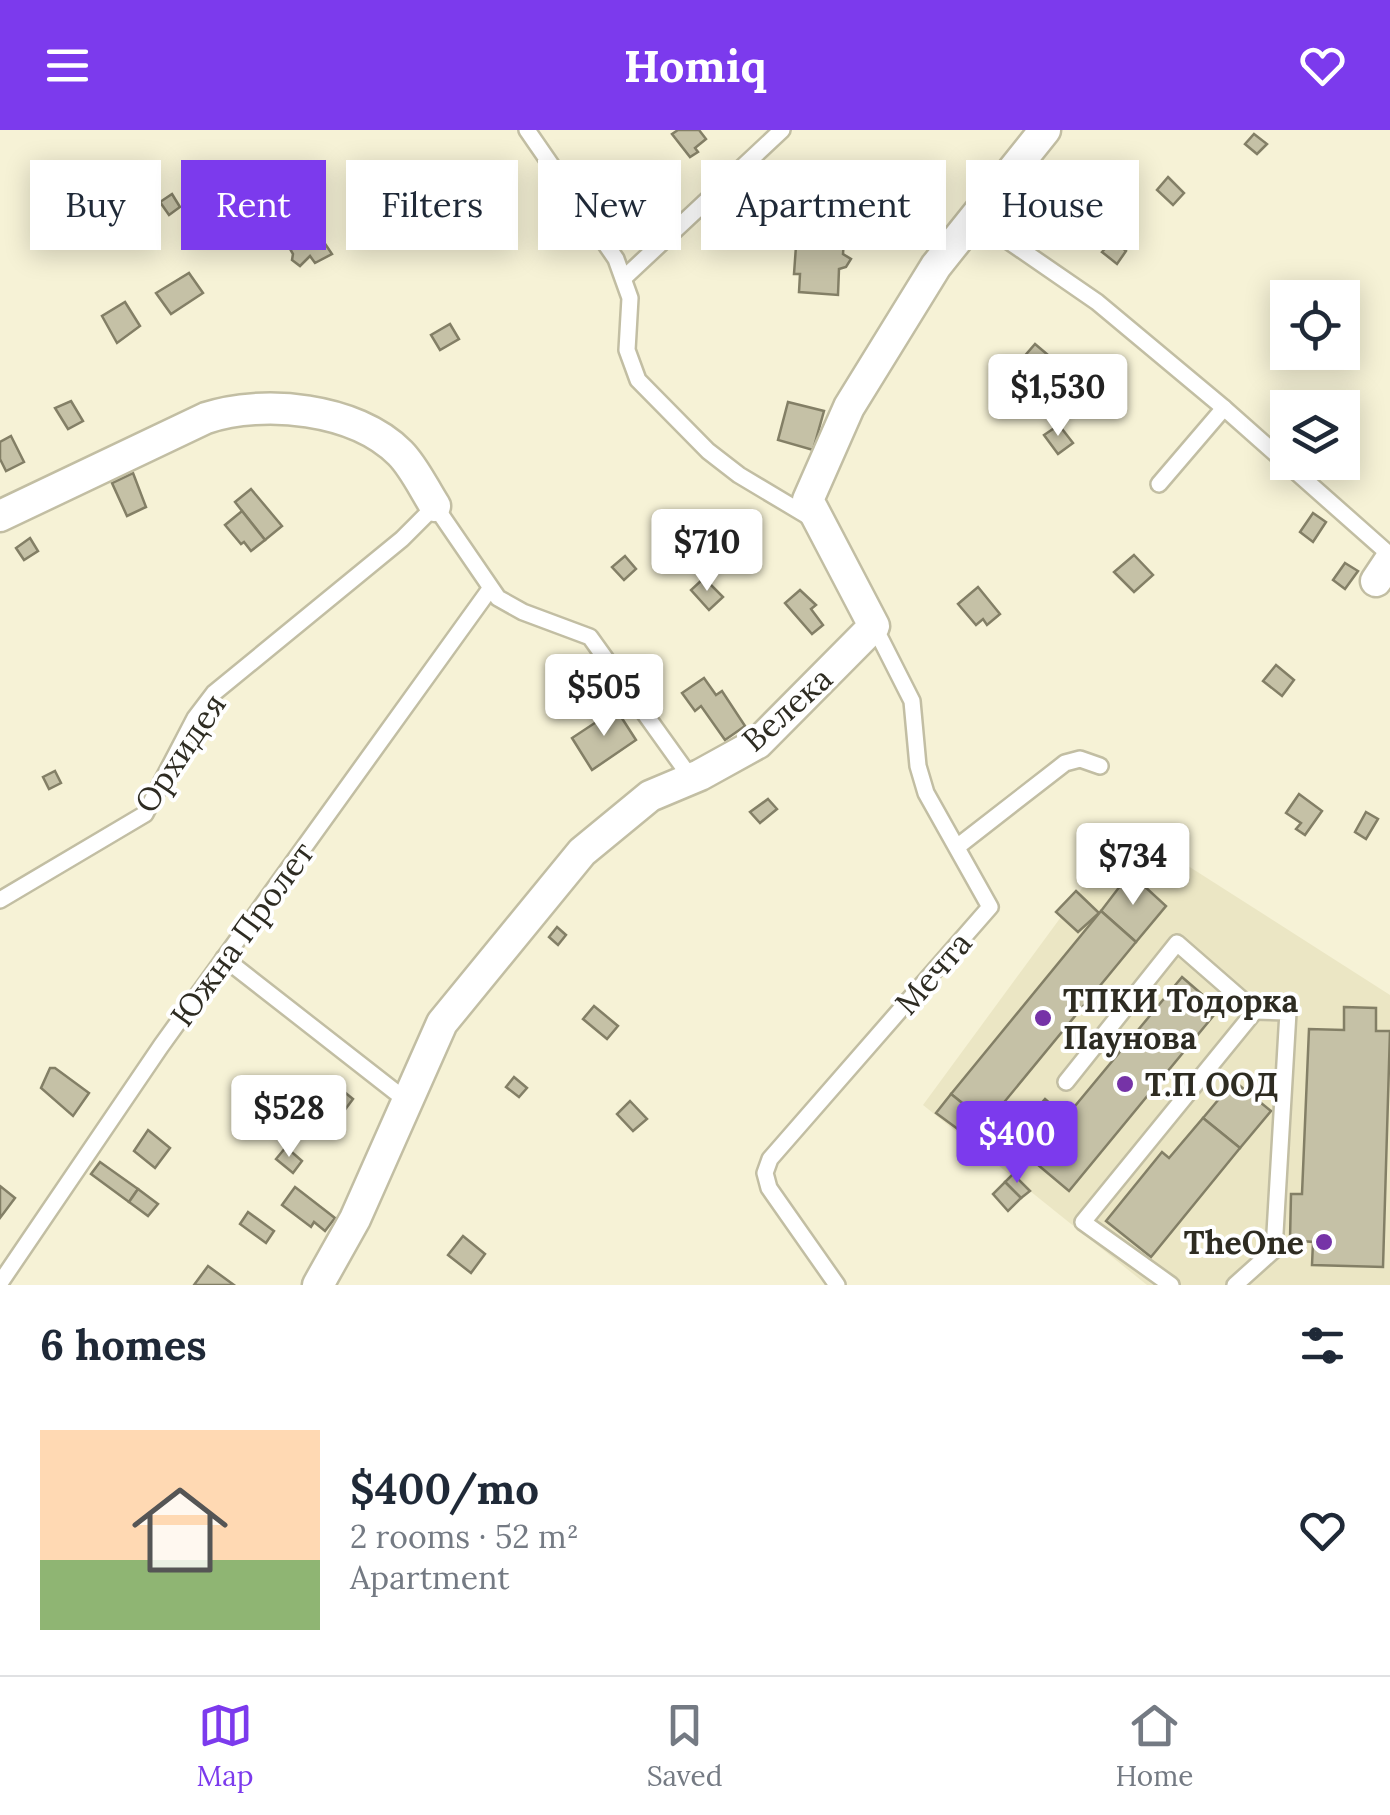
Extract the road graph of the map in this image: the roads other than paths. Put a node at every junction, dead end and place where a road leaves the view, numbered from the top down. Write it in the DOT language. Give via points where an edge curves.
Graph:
graph roads {
  1 [pos="527,130"];
  2 [pos="782,130"];
  3 [pos="1044,130"];
  4 [pos="1020,160"];
  5 [pos="966,229"];
  6 [pos="1021,250"];
  7 [pos="624,277"];
  8 [pos="1224,408"];
  9 [pos="1159,484"];
  10 [pos="435,506"];
  11 [pos="0,516"];
  12 [pos="819,522"];
  13 [pos="1386,572"];
  14 [pos="490,589"];
  15 [pos="874,626"];
  16 [pos="1100,766"];
  17 [pos="691,778"];
  18 [pos="958,847"];
  19 [pos="0,900"];
  20 [pos="224,958"];
  21 [pos="1255,1010"];
  22 [pos="1066,1082"];
  23 [pos="407,1101"];
  24 [pos="0,1284"];
  25 [pos="318,1285"];
  26 [pos="837,1285"];
  27 [pos="1171,1285"];
  28 [pos="1235,1285"];
  1 -- 7 [label="lane"];
  2 -- 7 [label="lane"];
  3 -- 4 [label="street"];
  5 -- 12 [label="street" via="849,408 808,500"];
  6 -- 8 [label="lane" via="1097,302"];
  7 -- 12 [label="lane" via="630,298 627,350 638,380 718,459"];
  8 -- 9 [label="lane"];
  8 -- 13 [label="lane"];
  10 -- 11 [label="street" via="388,442 338,418 262,408 206,418"];
  10 -- 14 [label="lane"];
  10 -- 19 [label="lane, Орхидея" via="214,693 145,814"];
  12 -- 15 [label="street"];
  14 -- 17 [label="lane" via="509,606 590,638"];
  14 -- 20 [label="lane, Южна Пролет"];
  15 -- 17 [label="street, Велека" via="758,743"];
  15 -- 18 [label="lane, Мечта" via="912,701 926,793"];
  16 -- 18 [label="lane" via="1080,759 1065,763"];
  17 -- 23 [label="street, Велека" via="650,796 582,852 454,1005"];
  18 -- 26 [label="lane, Мечта" via="990,907 770,1158 765,1173"];
  20 -- 23 [label="lane"];
  20 -- 24 [label="lane, Южна Пролет"];
  21 -- 22 [label="lane" via="1178,944"];
  21 -- 27 [label="lane" via="1084,1222"];
  21 -- 28 [label="lane" via="1288,1012 1274,1250"];
  23 -- 25 [label="street, Велека"];
}
